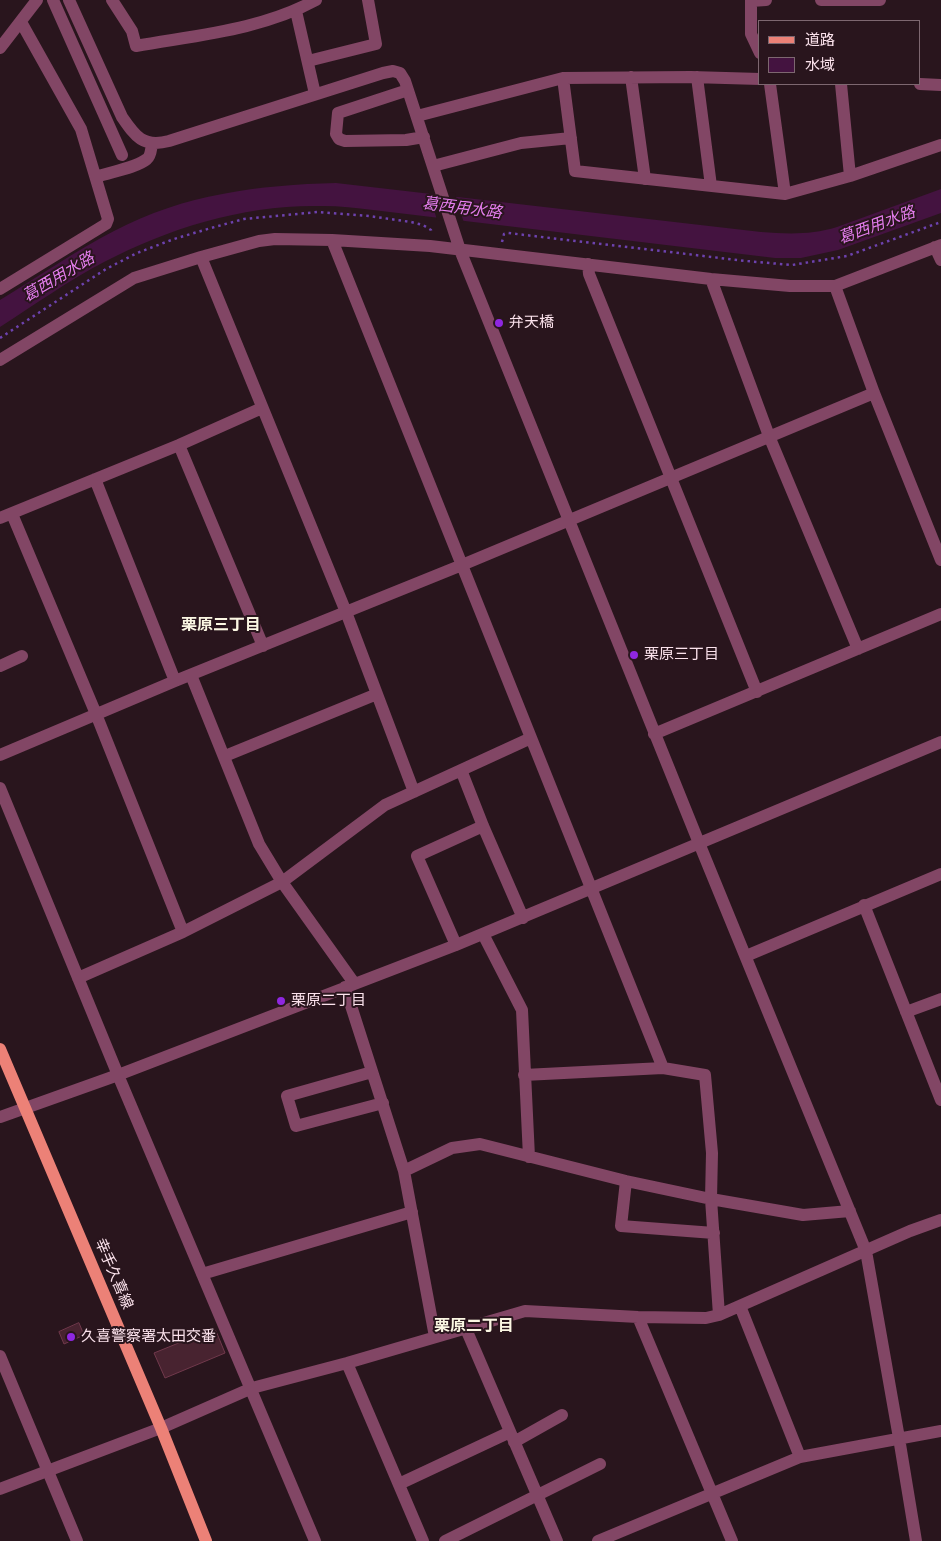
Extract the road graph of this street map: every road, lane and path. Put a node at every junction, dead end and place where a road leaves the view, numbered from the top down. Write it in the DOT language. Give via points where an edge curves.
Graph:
graph roads {
  1 [pos="37,0"];
  2 [pos="53,0"];
  3 [pos="69,0"];
  4 [pos="112,0"];
  5 [pos="316,0"];
  6 [pos="368,0"];
  7 [pos="766,0"];
  8 [pos="821,0"];
  9 [pos="880,0"];
  10 [pos="751,1"];
  11 [pos="296,11"];
  12 [pos="21,22"];
  13 [pos="0,48"];
  14 [pos="758,49"];
  15 [pos="308,61"];
  16 [pos="632,77"];
  17 [pos="697,77"];
  18 [pos="563,78"];
  19 [pos="758,79"];
  20 [pos="921,84"];
  21 [pos="770,85"];
  22 [pos="841,85"];
  23 [pos="941,85"];
  24 [pos="408,90"];
  25 [pos="315,94"];
  26 [pos="417,116"];
  27 [pos="424,137"];
  28 [pos="571,138"];
  29 [pos="152,144"];
  30 [pos="941,145"];
  31 [pos="122,155"];
  32 [pos="433,166"];
  33 [pos="850,176"];
  34 [pos="96,177"];
  35 [pos="645,179"];
  36 [pos="711,186"];
  37 [pos="785,194"];
  38 [pos="941,222"];
  39 [pos="332,240"];
  40 [pos="501,246"];
  41 [pos="938,246"];
  42 [pos="460,250"];
  43 [pos="201,257"];
  44 [pos="941,260"];
  45 [pos="588,264"];
  46 [pos="711,279"];
  47 [pos="835,286"];
  48 [pos="0,289"];
  49 [pos="0,360"];
  50 [pos="874,393"];
  51 [pos="262,408"];
  52 [pos="769,436"];
  53 [pos="179,445"];
  54 [pos="670,478"];
  55 [pos="95,479"];
  56 [pos="6,516"];
  57 [pos="570,520"];
  58 [pos="941,560"];
  59 [pos="462,565"];
  60 [pos="346,612"];
  61 [pos="941,614"];
  62 [pos="263,646"];
  63 [pos="858,649"];
  64 [pos="22,656"];
  65 [pos="0,666"];
  66 [pos="191,675"];
  67 [pos="176,680"];
  68 [pos="756,692"];
  69 [pos="376,694"];
  70 [pos="96,714"];
  71 [pos="654,734"];
  72 [pos="531,738"];
  73 [pos="941,742"];
  74 [pos="0,755"];
  75 [pos="225,756"];
  76 [pos="461,770"];
  77 [pos="0,788"];
  78 [pos="414,792"];
  79 [pos="483,826"];
  80 [pos="699,843"];
  81 [pos="941,874"];
  82 [pos="282,882"];
  83 [pos="592,889"];
  84 [pos="864,906"];
  85 [pos="523,918"];
  86 [pos="183,932"];
  87 [pos="483,934"];
  88 [pos="456,945"];
  89 [pos="746,956"];
  90 [pos="78,978"];
  91 [pos="349,985"];
  92 [pos="941,999"];
  93 [pos="906,1012"];
  94 [pos="0,1049"];
  95 [pos="663,1068"];
  96 [pos="372,1072"];
  97 [pos="118,1075"];
  98 [pos="524,1075"];
  99 [pos="941,1100"];
  100 [pos="382,1103"];
  101 [pos="25,1109"];
  102 [pos="0,1118"];
  103 [pos="529,1157"];
  104 [pos="404,1171"];
  105 [pos="626,1181"];
  106 [pos="711,1199"];
  107 [pos="850,1211"];
  108 [pos="412,1212"];
  109 [pos="941,1220"];
  110 [pos="714,1233"];
  111 [pos="866,1251"];
  112 [pos="202,1274"];
  113 [pos="740,1306"];
  114 [pos="720,1315"];
  115 [pos="638,1317"];
  116 [pos="466,1329"];
  117 [pos="436,1337"];
  118 [pos="0,1356"];
  119 [pos="347,1363"];
  120 [pos="252,1388"];
  121 [pos="562,1415"];
  122 [pos="161,1428"];
  123 [pos="941,1431"];
  124 [pos="512,1437"];
  125 [pos="900,1438"];
  126 [pos="800,1457"];
  127 [pos="600,1464"];
  128 [pos="48,1471"];
  129 [pos="399,1484"];
  130 [pos="0,1489"];
  131 [pos="538,1495"];
  132 [pos="711,1495"];
  133 [pos="77,1541"];
  134 [pos="206,1541"];
  135 [pos="315,1541"];
  136 [pos="423,1541"];
  137 [pos="445,1541"];
  138 [pos="557,1541"];
  139 [pos="598,1541"];
  140 [pos="732,1541"];
  141 [pos="916,1541"];
  1 -- 12 [label="street"];
  2 -- 31 [label="street"];
  3 -- 29 [label="street" via="122,116 133,133"];
  4 -- 11 [label="street" via="132,31 136,46 249,26"];
  5 -- 11 [label="street"];
  6 -- 15 [label="street" via="376,44"];
  7 -- 10 [label="street"];
  8 -- 9 [label="street"];
  10 -- 14 [label="street" via="751,34"];
  11 -- 15 [label="street"];
  12 -- 13 [label="street"];
  12 -- 34 [label="street" via="80,129"];
  15 -- 25 [label="street"];
  16 -- 17 [label="street"];
  16 -- 18 [label="street"];
  16 -- 35 [label="street"];
  17 -- 19 [label="street"];
  17 -- 36 [label="street"];
  18 -- 26 [label="street"];
  18 -- 28 [label="street"];
  20 -- 23 [label="street"];
  21 -- 37 [label="street"];
  22 -- 33 [label="street"];
  24 -- 25 [label="street" via="400,73 393,71"];
  24 -- 26 [label="street"];
  24 -- 27 [label="street" via="338,113 336,134 344,140"];
  25 -- 29 [label="street"];
  26 -- 27 [label="street"];
  27 -- 32 [label="street"];
  28 -- 32 [label="street" via="521,143"];
  28 -- 35 [label="street" via="576,171"];
  29 -- 34 [label="street" via="147,159"];
  30 -- 33 [label="street"];
  32 -- 42 [label="street"];
  33 -- 37 [label="street"];
  34 -- 48 [label="street" via="108,219 106,224"];
  35 -- 36 [label="street"];
  36 -- 37 [label="street"];
  38 -- 40 [label="path" via="846,256 792,265 508,233 504,234"];
  39 -- 42 [label="street"];
  39 -- 43 [label="street" via="275,239"];
  39 -- 59 [label="street"];
  41 -- 44 [label="street"];
  41 -- 47 [label="street"];
  42 -- 45 [label="street"];
  42 -- 57 [label="street"];
  43 -- 49 [label="street" via="134,278"];
  43 -- 51 [label="street"];
  45 -- 46 [label="street"];
  45 -- 54 [label="street" via="589,274"];
  46 -- 47 [label="street" via="790,286"];
  46 -- 52 [label="street"];
  47 -- 50 [label="street"];
  50 -- 52 [label="street"];
  50 -- 58 [label="street"];
  51 -- 53 [label="street"];
  51 -- 60 [label="street"];
  52 -- 54 [label="street"];
  52 -- 63 [label="street"];
  53 -- 55 [label="street"];
  53 -- 62 [label="street"];
  54 -- 57 [label="street"];
  54 -- 68 [label="street"];
  55 -- 56 [label="street"];
  55 -- 67 [label="street"];
  56 -- 70 [label="street"];
  57 -- 59 [label="street"];
  57 -- 71 [label="street"];
  59 -- 60 [label="street"];
  59 -- 72 [label="street"];
  60 -- 62 [label="street"];
  60 -- 69 [label="street"];
  61 -- 63 [label="street"];
  62 -- 66 [label="street"];
  63 -- 68 [label="street"];
  64 -- 65 [label="street"];
  66 -- 67 [label="street"];
  66 -- 75 [label="street"];
  67 -- 70 [label="street"];
  68 -- 71 [label="street"];
  69 -- 75 [label="street"];
  69 -- 78 [label="street"];
  70 -- 74 [label="street"];
  70 -- 86 [label="street"];
  71 -- 80 [label="street"];
  72 -- 76 [label="street"];
  72 -- 83 [label="street"];
  73 -- 80 [label="street"];
  75 -- 82 [label="street" via="259,844"];
  76 -- 78 [label="street"];
  76 -- 79 [label="street"];
  77 -- 90 [label="street"];
  78 -- 82 [label="street" via="385,805"];
  79 -- 85 [label="street"];
  79 -- 88 [label="street" via="417,856"];
  80 -- 83 [label="street"];
  80 -- 89 [label="street"];
  81 -- 84 [label="street"];
  82 -- 86 [label="street"];
  82 -- 91 [label="street"];
  83 -- 85 [label="street"];
  83 -- 95 [label="street"];
  84 -- 89 [label="street"];
  84 -- 93 [label="street"];
  85 -- 87 [label="street"];
  86 -- 90 [label="street"];
  87 -- 88 [label="street"];
  87 -- 98 [label="street" via="522,1010"];
  88 -- 91 [label="street"];
  89 -- 107 [label="street"];
  90 -- 97 [label="street"];
  91 -- 96 [label="street"];
  91 -- 97 [label="street"];
  92 -- 93 [label="street"];
  93 -- 99 [label="street"];
  94 -- 101 [label="main road, 幸手久喜線"];
  95 -- 98 [label="street"];
  95 -- 106 [label="street" via="705,1075 712,1153"];
  96 -- 100 [label="street"];
  96 -- 100 [label="street" via="287,1096 296,1126"];
  97 -- 101 [label="street"];
  97 -- 112 [label="street"];
  98 -- 103 [label="street"];
  100 -- 104 [label="street"];
  101 -- 102 [label="street"];
  101 -- 122 [label="main road, 幸手久喜線"];
  103 -- 104 [label="street" via="480,1144 452,1148"];
  103 -- 105 [label="street"];
  104 -- 108 [label="street"];
  105 -- 106 [label="street"];
  105 -- 110 [label="street" via="621,1226"];
  106 -- 107 [label="street" via="803,1215"];
  106 -- 110 [label="street"];
  107 -- 111 [label="street"];
  108 -- 112 [label="street"];
  108 -- 117 [label="street"];
  109 -- 111 [label="street"];
  110 -- 114 [label="street"];
  111 -- 113 [label="street"];
  111 -- 125 [label="street"];
  112 -- 120 [label="street"];
  113 -- 114 [label="street"];
  113 -- 126 [label="street"];
  114 -- 115 [label="street" via="706,1318"];
  115 -- 116 [label="street" via="526,1311"];
  115 -- 132 [label="street"];
  116 -- 117 [label="street"];
  116 -- 124 [label="street"];
  117 -- 119 [label="street"];
  118 -- 128 [label="street"];
  119 -- 120 [label="street"];
  119 -- 129 [label="street"];
  120 -- 122 [label="street"];
  120 -- 135 [label="street"];
  121 -- 124 [label="street"];
  122 -- 128 [label="street"];
  122 -- 134 [label="main road, 幸手久喜線"];
  123 -- 125 [label="street"];
  124 -- 129 [label="street"];
  124 -- 131 [label="street"];
  125 -- 126 [label="street"];
  125 -- 141 [label="street"];
  126 -- 132 [label="street"];
  127 -- 131 [label="street"];
  128 -- 130 [label="street"];
  128 -- 133 [label="street"];
  129 -- 136 [label="street"];
  131 -- 137 [label="street"];
  131 -- 138 [label="street"];
  132 -- 139 [label="street"];
  132 -- 140 [label="street"];
}
